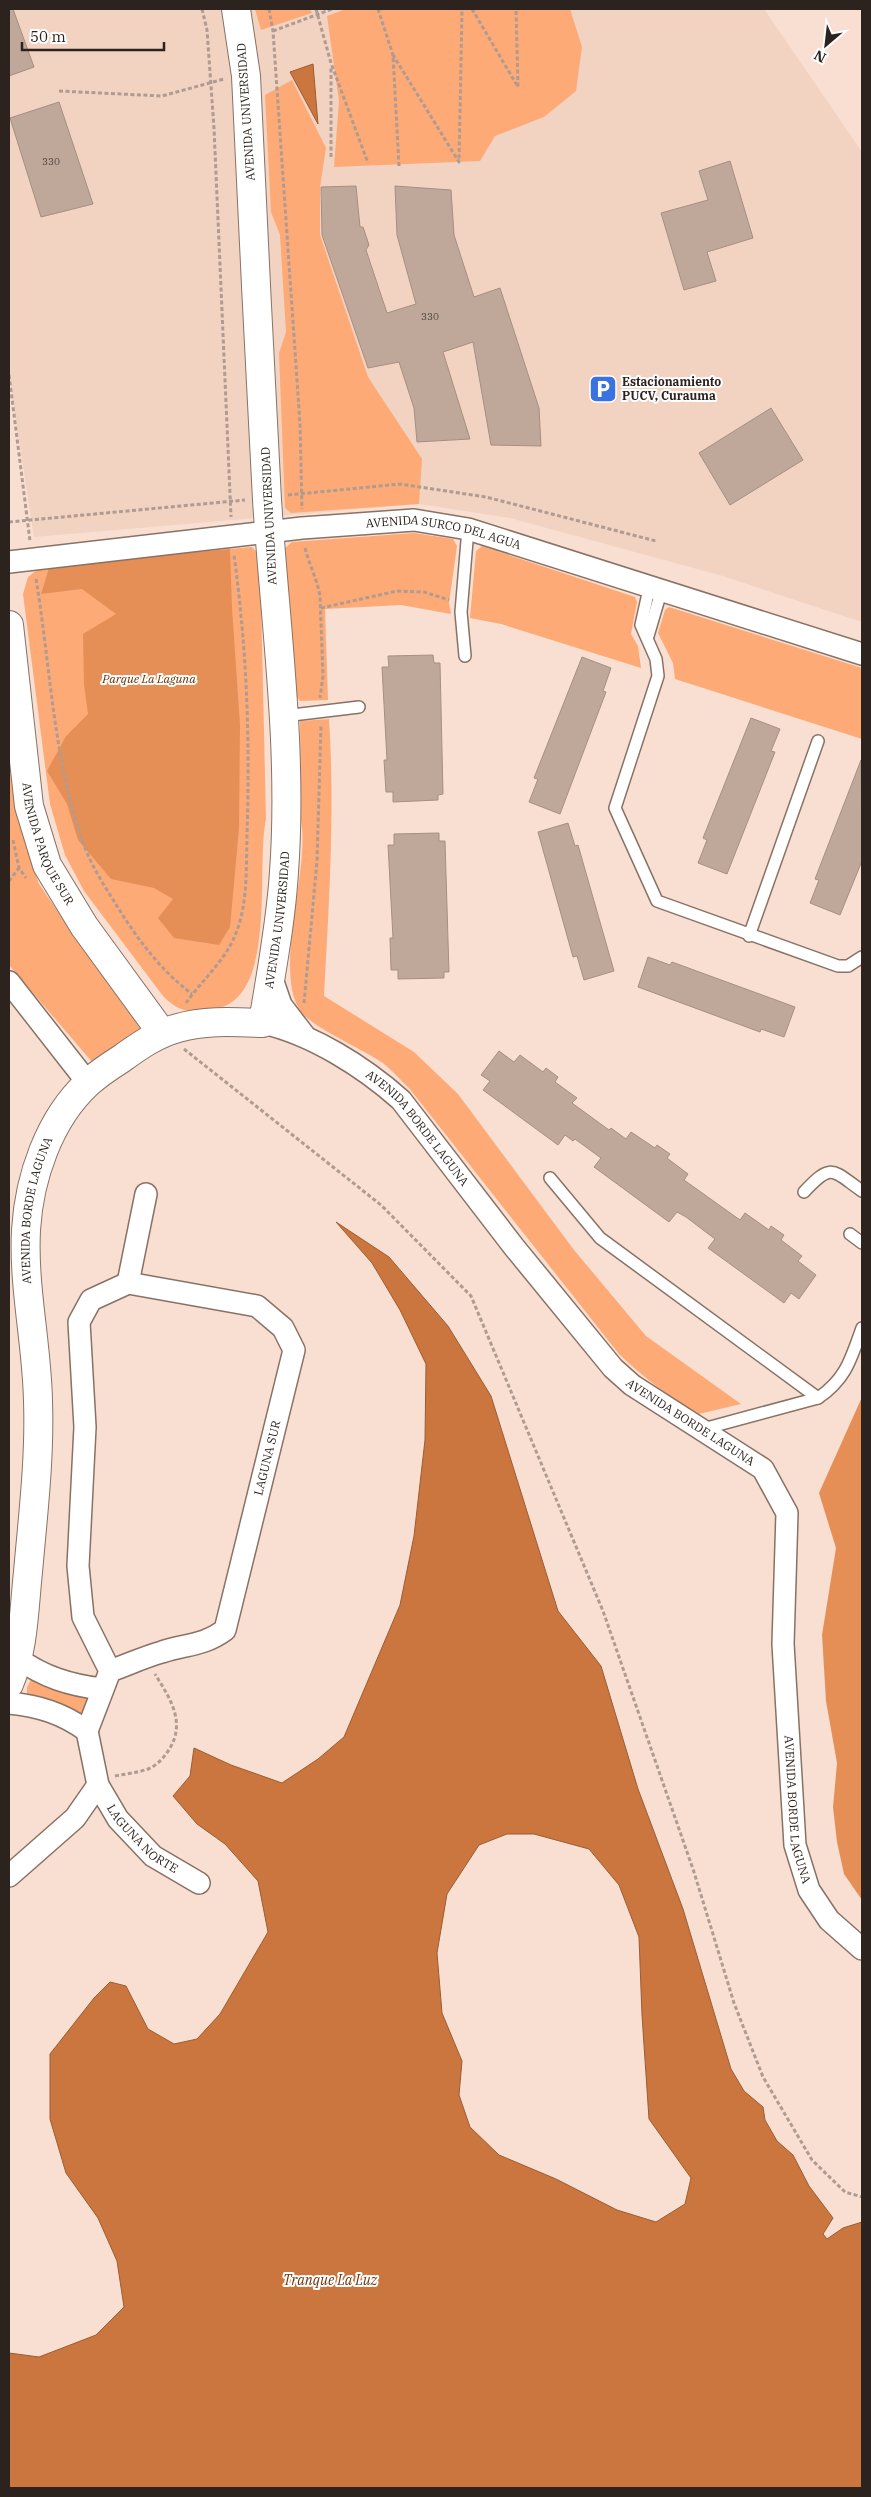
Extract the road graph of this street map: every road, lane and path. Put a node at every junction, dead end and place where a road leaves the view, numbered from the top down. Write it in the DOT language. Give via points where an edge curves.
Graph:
graph roads {
  1 [pos="202,9"];
  2 [pos="236,9"];
  3 [pos="269,9"];
  4 [pos="316,9"];
  5 [pos="332,9"];
  6 [pos="378,9"];
  7 [pos="462,9"];
  8 [pos="472,9"];
  9 [pos="516,9"];
  10 [pos="318,15"];
  11 [pos="393,55"];
  12 [pos="331,63"];
  13 [pos="211,81"];
  14 [pos="59,91"];
  15 [pos="331,157"];
  16 [pos="368,163"];
  17 [pos="399,166"];
  18 [pos="9,375"];
  19 [pos="231,502"];
  20 [pos="27,520"];
  21 [pos="9,522"];
  22 [pos="468,530"];
  23 [pos="269,531"];
  24 [pos="232,535"];
  25 [pos="32,558"];
  26 [pos="9,562"];
  27 [pos="655,590"];
  28 [pos="462,604"];
  29 [pos="321,608"];
  30 [pos="9,624"];
  31 [pos="862,654"];
  32 [pos="465,656"];
  33 [pos="13,691"];
  34 [pos="359,707"];
  35 [pos="283,716"];
  36 [pos="818,741"];
  37 [pos="19,868"];
  38 [pos="9,881"];
  39 [pos="749,936"];
  40 [pos="862,957"];
  41 [pos="271,974"];
  42 [pos="9,982"];
  43 [pos="192,994"];
  44 [pos="219,1022"];
  45 [pos="263,1023"];
  46 [pos="171,1030"];
  47 [pos="310,1041"];
  48 [pos="88,1083"];
  49 [pos="550,1178"];
  50 [pos="862,1191"];
  51 [pos="804,1192"];
  52 [pos="146,1194"];
  53 [pos="850,1234"];
  54 [pos="862,1243"];
  55 [pos="128,1282"];
  56 [pos="862,1328"];
  57 [pos="818,1398"];
  58 [pos="703,1429"];
  59 [pos="17,1658"];
  60 [pos="145,1658"];
  61 [pos="106,1680"];
  62 [pos="9,1684"];
  63 [pos="9,1703"];
  64 [pos="87,1731"];
  65 [pos="98,1783"];
  66 [pos="9,1876"];
  67 [pos="199,1883"];
  68 [pos="862,1950"];
  69 [pos="862,2197"];
  1 -- 13 [label="path"];
  2 -- 23 [label="street, AVENIDA UNIVERSIDAD" via="246,76"];
  3 -- 10 [label="path" via="273,31"];
  4 -- 10 [label="path"];
  5 -- 10 [label="path"];
  6 -- 11 [label="path"];
  7 -- 11 [label="path" via="459,162"];
  8 -- 9 [label="path" via="518,87"];
  10 -- 12 [label="path"];
  11 -- 17 [label="path"];
  12 -- 15 [label="path"];
  12 -- 16 [label="path"];
  13 -- 14 [label="path" via="162,96"];
  13 -- 19 [label="path"];
  18 -- 20 [label="path"];
  19 -- 20 [label="path"];
  19 -- 24 [label="path"];
  20 -- 21 [label="path"];
  20 -- 25 [label="path"];
  22 -- 23 [label="street, AVENIDA SURCO DEL AGUA" via="414,520"];
  22 -- 27 [label="street, AVENIDA SURCO DEL AGUA"];
  22 -- 28 [label="lane"];
  23 -- 24 [label="street, AVENIDA SURCO DEL AGUA"];
  23 -- 35 [label="street, AVENIDA UNIVERSIDAD"];
  24 -- 25 [label="street, AVENIDA SURCO DEL AGUA"];
  24 -- 43 [label="path" via="242,610 250,746 245,889 237,932 222,959"];
  25 -- 26 [label="street, AVENIDA SURCO DEL AGUA"];
  25 -- 43 [label="path" via="65,782 86,849 104,886 131,927 158,963"];
  27 -- 31 [label="street, AVENIDA SURCO DEL AGUA"];
  27 -- 39 [label="lane" via="648,636 658,676 615,808 657,901"];
  28 -- 29 [label="path" via="424,592 396,591"];
  28 -- 32 [label="lane"];
  30 -- 33 [label="street, AVENIDA PARQUE SUR"];
  33 -- 46 [label="street, AVENIDA PARQUE SUR" via="29,806 48,865 84,926"];
  34 -- 35 [label="lane"];
  35 -- 41 [label="street, AVENIDA UNIVERSIDAD" via="284,873"];
  36 -- 39 [label="lane"];
  37 -- 38 [label="path"];
  39 -- 40 [label="lane" via="838,966 848,966"];
  41 -- 44 [label="street" via="246,1007"];
  41 -- 45 [label="street, AVENIDA UNIVERSIDAD"];
  41 -- 47 [label="street" via="281,1005"];
  42 -- 48 [label="street"];
  43 -- 46 [label="path"];
  44 -- 45 [label="street, AVENIDA BORDE LAGUNA"];
  44 -- 46 [label="street, AVENIDA BORDE LAGUNA"];
  45 -- 47 [label="street, AVENIDA BORDE LAGUNA"];
  46 -- 48 [label="street, AVENIDA BORDE LAGUNA" via="143,1043"];
  46 -- 69 [label="path" via="382,1205 471,1296 603,1611 694,1872 734,2003 763,2077 812,2160 845,2192"];
  47 -- 58 [label="street, AVENIDA BORDE LAGUNA" via="378,1080 401,1100 596,1349 632,1385"];
  48 -- 59 [label="street, AVENIDA BORDE LAGUNA" via="72,1102 47,1144 28,1212 26,1252 38,1401 31,1536"];
  49 -- 57 [label="lane" via="600,1238"];
  50 -- 51 [label="lane" via="837,1173 830,1172 821,1174"];
  52 -- 55 [label="street"];
  53 -- 54 [label="lane"];
  55 -- 60 [label="street, LAGUNA SUR" via="257,1306 283,1328 294,1350 225,1630 196,1645"];
  55 -- 61 [label="street" via="91,1300 79,1322 85,1427 78,1566 83,1617"];
  56 -- 57 [label="lane" via="848,1367 834,1387"];
  57 -- 58 [label="lane"];
  58 -- 68 [label="street, AVENIDA BORDE LAGUNA" via="763,1469 787,1513 783,1644 795,1845 809,1890 829,1920"];
  59 -- 61 [label="street" via="37,1672 61,1682"];
  59 -- 62 [label="street, AVENIDA BORDE LAGUNA"];
  60 -- 61 [label="street, LAGUNA SUR"];
  60 -- 65 [label="path" via="174,1707 177,1720 175,1737 168,1752 152,1767"];
  61 -- 64 [label="street"];
  63 -- 64 [label="street" via="52,1710"];
  64 -- 65 [label="street, LAGUNA NORTE"];
  65 -- 66 [label="street" via="75,1818"];
  65 -- 67 [label="street, LAGUNA NORTE" via="118,1819 153,1856"];
}
